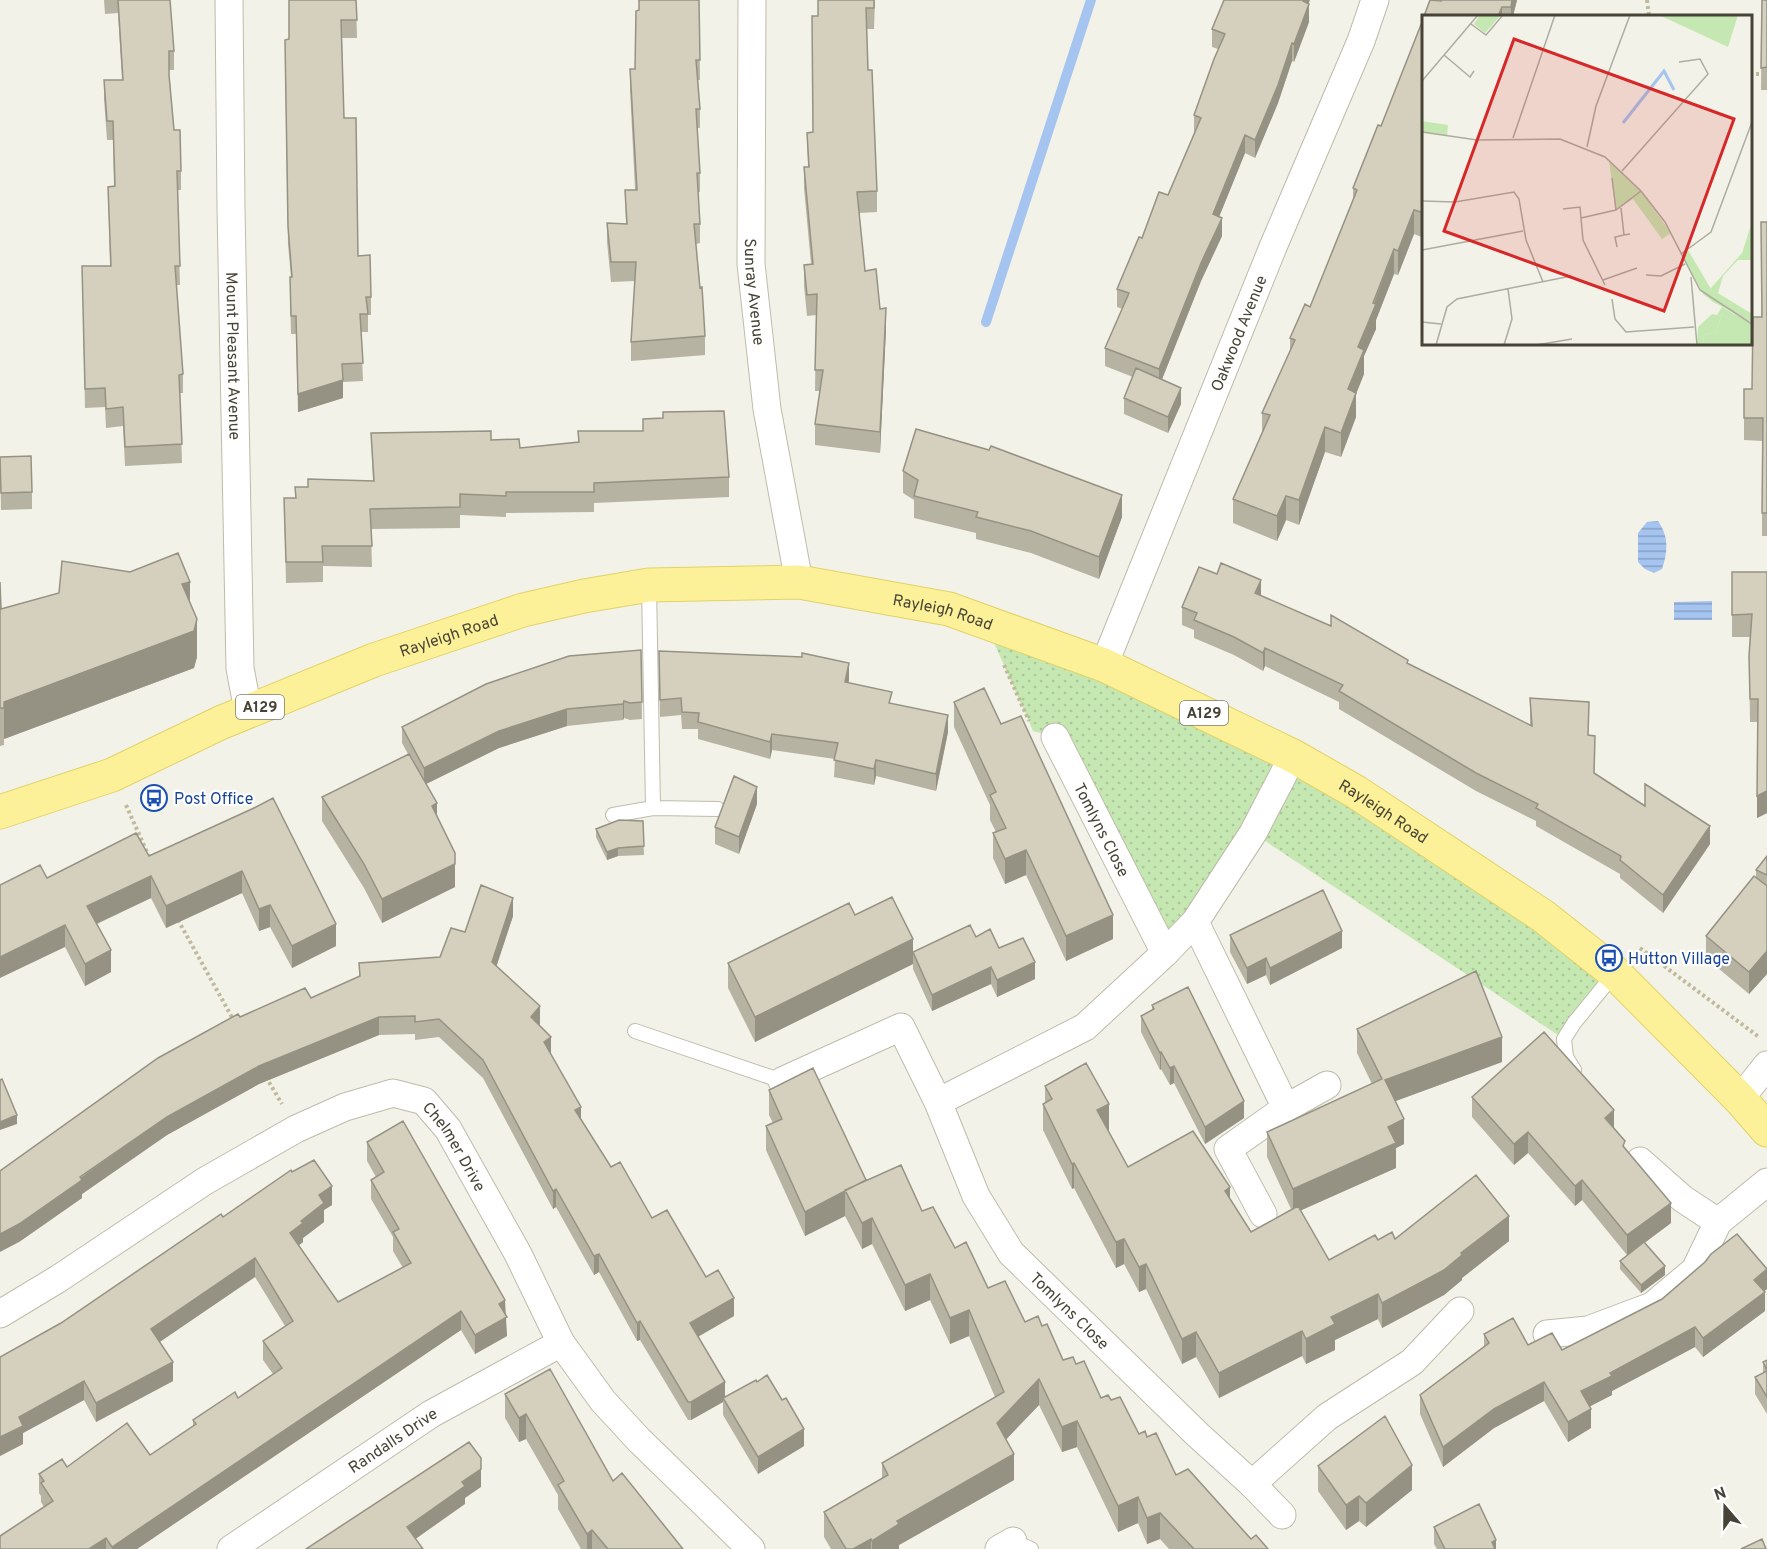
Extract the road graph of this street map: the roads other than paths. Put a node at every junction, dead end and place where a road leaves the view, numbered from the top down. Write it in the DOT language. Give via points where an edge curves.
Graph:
graph roads {
  1 [pos="229,0"];
  2 [pos="752,0"];
  3 [pos="1375,0"];
  4 [pos="799,582"];
  5 [pos="649,585"];
  6 [pos="1104,665"];
  7 [pos="248,711"];
  8 [pos="1055,737"];
  9 [pos="1293,756"];
  10 [pos="653,808"];
  11 [pos="718,809"];
  12 [pos="0,812"];
  13 [pos="613,815"];
  14 [pos="1195,922"];
  15 [pos="1165,953"];
  16 [pos="1615,973"];
  17 [pos="635,1031"];
  18 [pos="1767,1065"];
  19 [pos="1580,1079"];
  20 [pos="782,1082"];
  21 [pos="1327,1085"];
  22 [pos="1740,1099"];
  23 [pos="938,1102"];
  24 [pos="1286,1108"];
  25 [pos="1767,1130"];
  26 [pos="1640,1161"];
  27 [pos="1767,1182"];
  28 [pos="1263,1214"];
  29 [pos="1718,1222"];
  30 [pos="1460,1311"];
  31 [pos="0,1314"];
  32 [pos="1547,1334"];
  33 [pos="561,1343"];
  34 [pos="1252,1484"];
  35 [pos="1282,1515"];
  36 [pos="231,1549"];
  37 [pos="751,1549"];
  1 -- 7 [label="street, Mount Pleasant Avenue" via="240,668"];
  2 -- 4 [label="street, Sunray Avenue" via="751,264 767,409"];
  3 -- 6 [label="street, Oakwood Avenue"];
  4 -- 5 [label="main road, Rayleigh Road / A129"];
  4 -- 6 [label="main road, Rayleigh Road / A129" via="949,609"];
  5 -- 7 [label="main road, Rayleigh Road / A129" via="523,610 374,660"];
  5 -- 10 [label="lane"];
  6 -- 9 [label="main road, Rayleigh Road / A129"];
  7 -- 12 [label="main road, Rayleigh Road / A129" via="112,775"];
  8 -- 15 [label="street, Tomlyns Close"];
  9 -- 14 [label="street" via="1253,833"];
  9 -- 16 [label="main road, Rayleigh Road / A129" via="1356,792 1543,916"];
  10 -- 11 [label="lane"];
  10 -- 13 [label="lane"];
  14 -- 15 [label="street"];
  14 -- 24 [label="street"];
  15 -- 23 [label="street" via="1084,1027"];
  16 -- 19 [label="lane" via="1563,1039 1566,1057"];
  16 -- 22 [label="main road, Rayleigh Road / A129"];
  17 -- 20 [label="lane"];
  18 -- 22 [label="street"];
  20 -- 23 [label="street, Tomlyns Close" via="901,1027"];
  21 -- 24 [label="street"];
  22 -- 25 [label="main road, Rayleigh Road / A129"];
  23 -- 34 [label="street, Tomlyns Close" via="976,1196 1011,1253"];
  24 -- 28 [label="street" via="1228,1149"];
  26 -- 29 [label="street" via="1683,1199"];
  27 -- 29 [label="street"];
  29 -- 32 [label="street" via="1695,1270 1652,1306 1588,1330"];
  30 -- 34 [label="street" via="1413,1362 1327,1417"];
  31 -- 33 [label="street, Chelmer Drive" via="205,1181 296,1129 345,1107 393,1093 424,1101 448,1129 518,1254"];
  33 -- 36 [label="street, Randalls Drive" via="431,1413"];
  33 -- 37 [label="street, Chelmer Drive" via="603,1401"];
  34 -- 35 [label="street, Tomlyns Close"];
}
